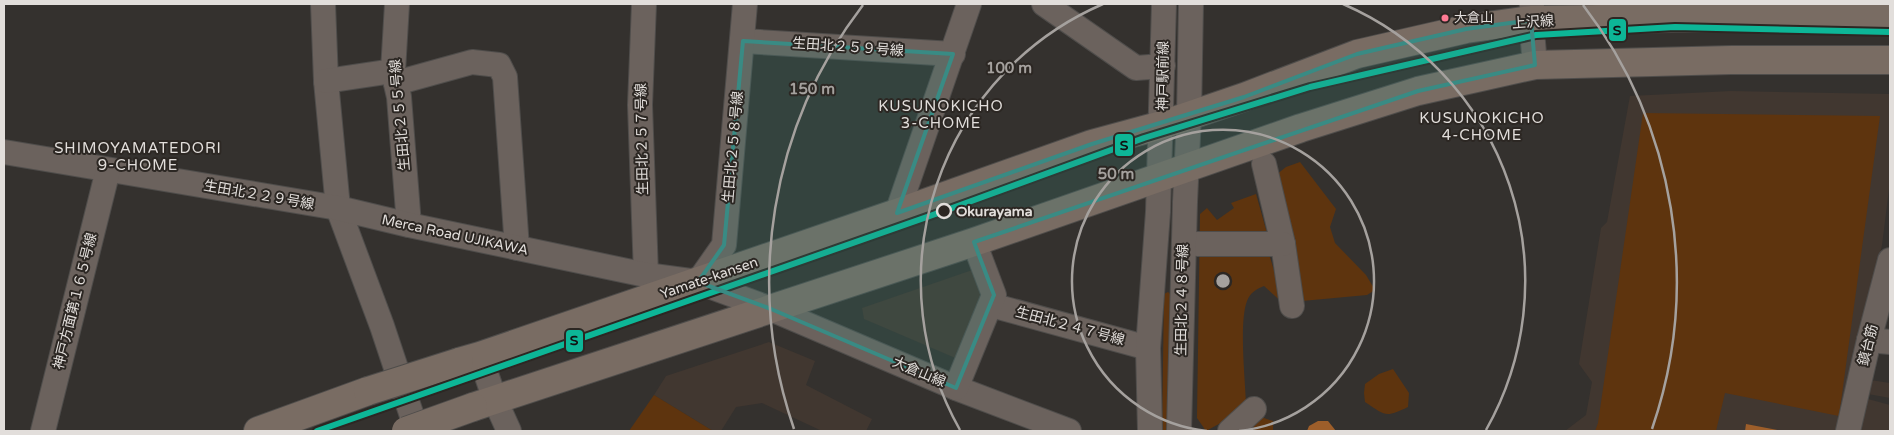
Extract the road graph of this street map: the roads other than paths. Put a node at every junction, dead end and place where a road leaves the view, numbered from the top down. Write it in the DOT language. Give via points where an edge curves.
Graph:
graph roads {
  1 [pos="323,4"];
  2 [pos="397,4"];
  3 [pos="644,4"];
  4 [pos="746,4"];
  5 [pos="969,4"];
  6 [pos="1044,4"];
  7 [pos="1164,4"];
  8 [pos="1191,4"];
  9 [pos="1532,12"];
  10 [pos="1889,15"];
  11 [pos="742,41"];
  12 [pos="953,54"];
  13 [pos="1890,60"];
  14 [pos="1535,65"];
  15 [pos="1163,66"];
  16 [pos="394,77"];
  17 [pos="326,81"];
  18 [pos="1189,115"];
  19 [pos="1162,125"];
  20 [pos="4,152"];
  21 [pos="1264,164"];
  22 [pos="1187,169"];
  23 [pos="108,170"];
  24 [pos="1159,178"];
  25 [pos="338,208"];
  26 [pos="897,214"];
  27 [pos="409,226"];
  28 [pos="974,242"];
  29 [pos="1197,244"];
  30 [pos="1282,244"];
  31 [pos="517,248"];
  32 [pos="1890,260"];
  33 [pos="646,275"];
  34 [pos="698,282"];
  35 [pos="991,305"];
  36 [pos="1292,306"];
  37 [pos="771,309"];
  38 [pos="1880,341"];
  39 [pos="1148,348"];
  40 [pos="469,359"];
  41 [pos="956,388"];
  42 [pos="484,404"];
  43 [pos="1254,408"];
  44 [pos="43,431"];
  45 [pos="258,431"];
  46 [pos="406,431"];
  47 [pos="417,431"];
  48 [pos="509,431"];
  49 [pos="1069,431"];
  50 [pos="1150,431"];
  51 [pos="1179,431"];
  52 [pos="1230,431"];
  53 [pos="1848,431"];
  1 -- 17 [label="street"];
  2 -- 16 [label="street, 生田北２５５号線"];
  3 -- 33 [label="street, 生田北２５７号線" via="640,105"];
  4 -- 11 [label="street, 生田北２５８号線"];
  5 -- 12 [label="street"];
  6 -- 15 [label="street" via="1136,68"];
  7 -- 15 [label="street, 神戸駅前線"];
  8 -- 18 [label="street, 神戸駅前線"];
  9 -- 10 [label="main road, 上沢線"];
  9 -- 14 [label="street"];
  9 -- 18 [label="main road, 上沢線" via="1357,54"];
  11 -- 12 [label="street, 生田北２５９号線"];
  11 -- 34 [label="street, 生田北２５８号線" via="724,245"];
  12 -- 26 [label="street"];
  13 -- 14 [label="main road"];
  14 -- 22 [label="main road" via="1418,91"];
  15 -- 19 [label="street, 神戸駅前線"];
  16 -- 17 [label="street"];
  16 -- 27 [label="street, 生田北２５５号線" via="399,97"];
  16 -- 31 [label="street" via="472,62 499,65 505,77"];
  17 -- 25 [label="street"];
  18 -- 19 [label="main road, 上沢線"];
  18 -- 22 [label="street, 神戸駅前線"];
  19 -- 24 [label="street, 神戸駅前線"];
  19 -- 26 [label="main road, Yamate-kansen" via="1092,144"];
  20 -- 23 [label="street, 生田北２２９号線"];
  21 -- 30 [label="street"];
  22 -- 24 [label="main road"];
  22 -- 51 [label="street, 生田北２４８号線"];
  23 -- 25 [label="street, 生田北２２９号線"];
  23 -- 44 [label="street, 神戸方面第１６５号線"];
  24 -- 28 [label="main road"];
  24 -- 39 [label="street, 生田北２４８号線"];
  25 -- 27 [label="street, Merca Road UJIKAWA"];
  25 -- 47 [label="street"];
  26 -- 34 [label="main road, Yamate-kansen"];
  27 -- 31 [label="street, Merca Road UJIKAWA"];
  28 -- 35 [label="street" via="994,296"];
  28 -- 37 [label="main road"];
  29 -- 30 [label="street"];
  30 -- 36 [label="street"];
  31 -- 33 [label="street, Merca Road UJIKAWA"];
  32 -- 38 [label="street, 鎮台筋"];
  33 -- 34 [label="street, Merca Road UJIKAWA"];
  34 -- 37 [label="street, Merca Road UJIKAWA"];
  34 -- 40 [label="main road, Yamate-kansen"];
  35 -- 39 [label="street, 生田北２４７号線"];
  35 -- 41 [label="street"];
  37 -- 41 [label="street, 大倉山線"];
  37 -- 42 [label="main road"];
  38 -- 53 [label="street, 鎮台筋"];
  39 -- 50 [label="street, 生田北２４８号線"];
  40 -- 42 [label="street"];
  40 -- 45 [label="main road, Yamate-kansen, bridge"];
  41 -- 49 [label="street, 大倉山線"];
  42 -- 46 [label="main road, bridge"];
  42 -- 48 [label="street"];
  43 -- 52 [label="street"];
}
